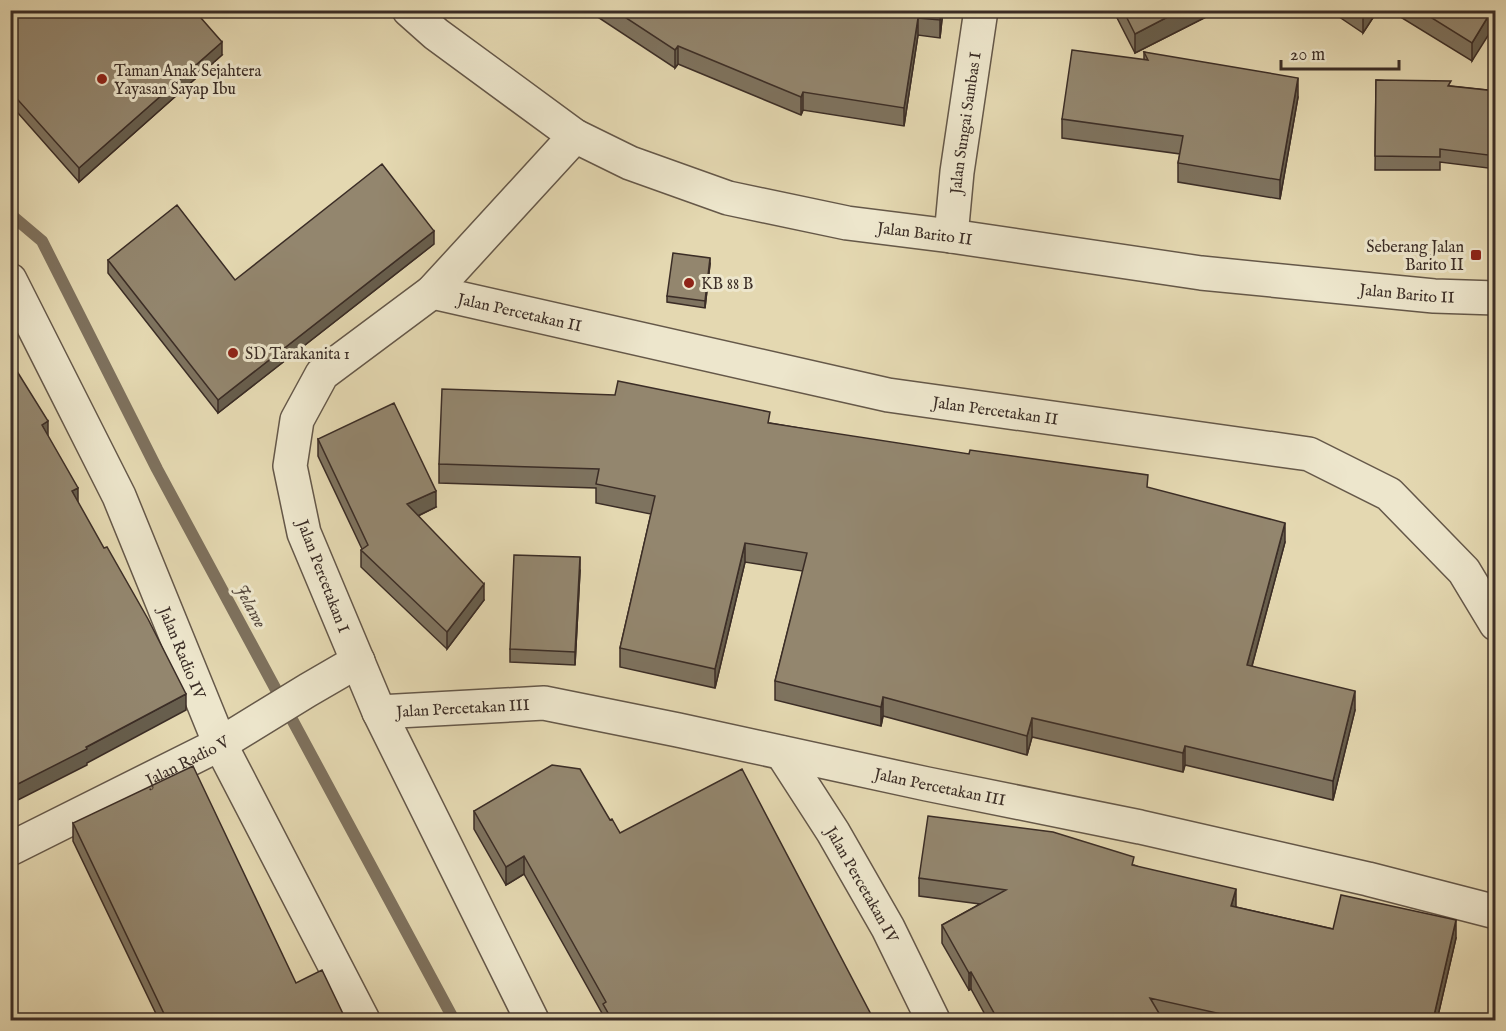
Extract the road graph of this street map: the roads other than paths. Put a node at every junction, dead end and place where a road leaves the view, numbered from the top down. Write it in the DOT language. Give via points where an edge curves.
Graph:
graph roads {
  1 [pos="410,10"];
  2 [pos="981,10"];
  3 [pos="575,136"];
  4 [pos="951,236"];
  5 [pos="10,280"];
  6 [pos="432,292"];
  7 [pos="1496,298"];
  8 [pos="1496,624"];
  9 [pos="358,662"];
  10 [pos="379,712"];
  11 [pos="233,736"];
  12 [pos="782,753"];
  13 [pos="10,849"];
  14 [pos="1496,912"];
  15 [pos="363,1020"];
  16 [pos="532,1020"];
  17 [pos="933,1020"];
  1 -- 3 [label="street, Jalan Barito II" via="436,34"];
  2 -- 4 [label="street, Jalan Sungai Sambas I"];
  3 -- 4 [label="street, Jalan Barito II" via="630,163 728,198 847,223"];
  3 -- 6 [label="street, Jalan Percetakan I"];
  4 -- 7 [label="street, Jalan Barito II" via="1201,273 1434,296"];
  5 -- 11 [label="street, Jalan Radio IV" via="119,496"];
  6 -- 8 [label="street, Jalan Percetakan II" via="888,394 1309,454 1389,494 1464,570"];
  6 -- 9 [label="street, Jalan Percetakan I" via="322,374 297,420 290,466 304,533"];
  9 -- 10 [label="street, Jalan Percetakan I"];
  9 -- 11 [label="street, Jalan Radio V"];
  10 -- 12 [label="street, Jalan Percetakan III" via="544,703"];
  10 -- 16 [label="street, Jalan Percetakan I"];
  11 -- 13 [label="street, Jalan Radio V"];
  11 -- 15 [label="street, Jalan Radio IV"];
  12 -- 14 [label="street, Jalan Percetakan III" via="1163,832"];
  12 -- 17 [label="street, Jalan Percetakan IV" via="888,928"];
}
